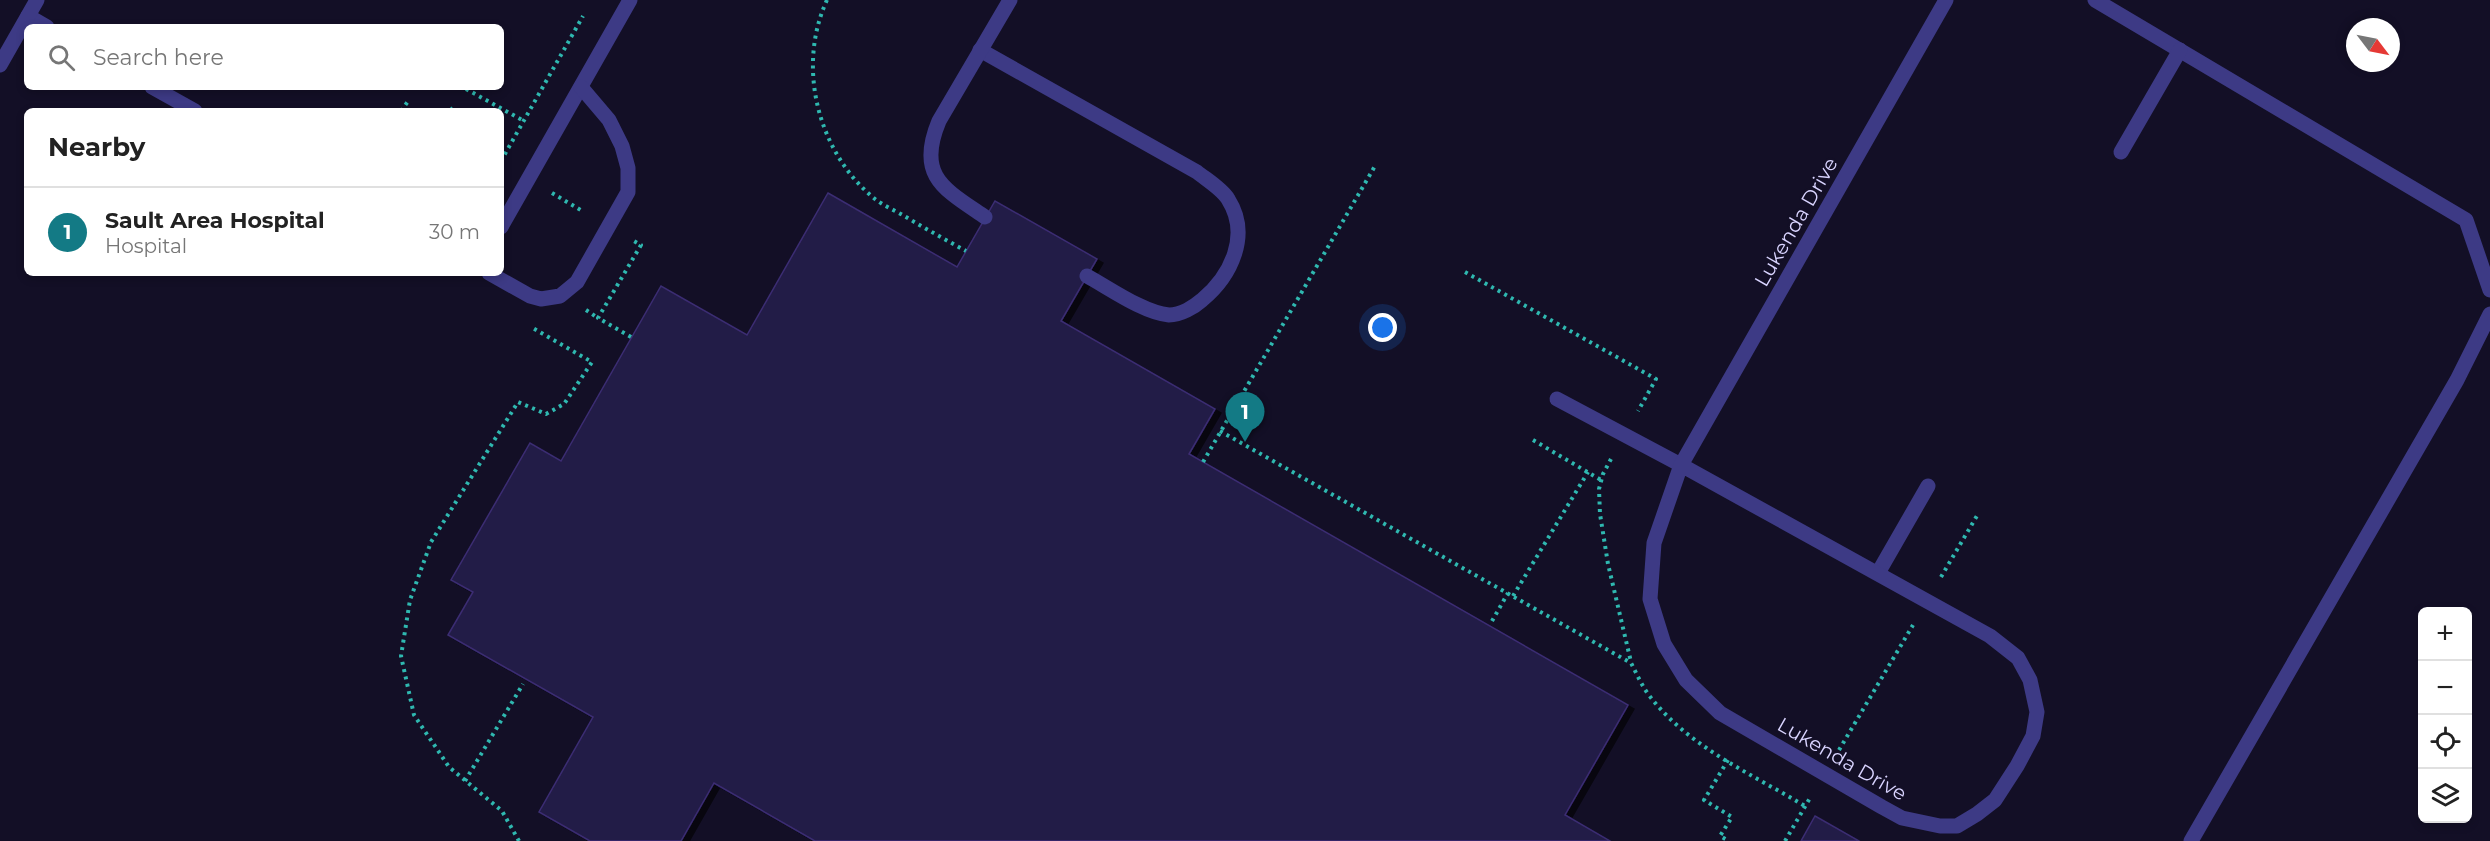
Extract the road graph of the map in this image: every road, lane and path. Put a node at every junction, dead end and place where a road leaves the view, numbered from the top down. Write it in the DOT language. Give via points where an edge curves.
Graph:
graph roads {
  1 [pos="37,0"];
  2 [pos="630,0"];
  3 [pos="827,0"];
  4 [pos="1010,0"];
  5 [pos="1946,0"];
  6 [pos="2095,0"];
  7 [pos="28,16"];
  8 [pos="583,16"];
  9 [pos="42,24"];
  10 [pos="980,50"];
  11 [pos="2180,50"];
  12 [pos="0,64"];
  13 [pos="581,87"];
  14 [pos="157,90"];
  15 [pos="468,90"];
  16 [pos="409,100"];
  17 [pos="190,108"];
  18 [pos="403,108"];
  19 [pos="500,108"];
  20 [pos="504,110"];
  21 [pos="524,121"];
  22 [pos="2121,152"];
  23 [pos="504,156"];
  24 [pos="1375,166"];
  25 [pos="985,217"];
  26 [pos="504,222"];
  27 [pos="966,251"];
  28 [pos="494,276"];
  29 [pos="1087,276"];
  30 [pos="2490,290"];
  31 [pos="541,299"];
  32 [pos="2490,314"];
  33 [pos="1557,399"];
  34 [pos="1220,431"];
  35 [pos="1533,440"];
  36 [pos="1203,462"];
  37 [pos="1681,465"];
  38 [pos="1587,471"];
  39 [pos="1601,480"];
  40 [pos="1928,486"];
  41 [pos="1978,514"];
  42 [pos="1878,573"];
  43 [pos="1508,593"];
  44 [pos="1513,596"];
  45 [pos="1927,601"];
  46 [pos="1492,621"];
  47 [pos="523,684"];
  48 [pos="1728,760"];
  49 [pos="1825,773"];
  50 [pos="465,781"];
  51 [pos="1805,806"];
  52 [pos="519,841"];
  53 [pos="1729,841"];
  54 [pos="1785,841"];
  55 [pos="2191,841"];
  1 -- 7 [label="street"];
  2 -- 13 [label="street"];
  3 -- 27 [label="path" via="813,51 813,82 824,127 838,158 856,183 877,201"];
  4 -- 10 [label="street"];
  5 -- 37 [label="street, Lukenda Drive"];
  6 -- 11 [label="street"];
  7 -- 9 [label="street"];
  7 -- 12 [label="street"];
  8 -- 21 [label="path"];
  10 -- 25 [label="street" via="939,121 931,140 930,163 948,191"];
  10 -- 29 [label="street" via="1197,172 1228,198 1239,240 1232,264 1214,290 1194,308 1171,315 1150,310"];
  11 -- 22 [label="street"];
  11 -- 30 [label="street" via="2466,220"];
  13 -- 26 [label="street"];
  13 -- 31 [label="street" via="609,120 622,146 628,168 628,192 577,282 560,296"];
  14 -- 17 [label="street"];
  15 -- 19 [label="path"];
  16 -- 18 [label="path"];
  20 -- 21 [label="path"];
  21 -- 23 [label="path"];
  24 -- 34 [label="path"];
  28 -- 31 [label="street"];
  31 -- 50 [label="path" via="527,324 592,362 564,404 546,414 518,402 431,542 410,600 400,656 414,715 449,767"];
  32 -- 55 [label="street" via="2451,390"];
  33 -- 37 [label="street"];
  34 -- 36 [label="path"];
  34 -- 43 [label="path"];
  35 -- 38 [label="path"];
  37 -- 42 [label="street, Lukenda Drive"];
  37 -- 49 [label="street, Lukenda Drive" via="1654,543 1650,599 1664,644 1686,680 1720,713"];
  38 -- 39 [label="path"];
  38 -- 44 [label="path"];
  40 -- 42 [label="street"];
  41 -- 45 [label="path"];
  42 -- 45 [label="street, Lukenda Drive"];
  43 -- 44 [label="path"];
  43 -- 46 [label="path"];
  44 -- 48 [label="path" via="1631,663 1646,691 1669,717 1695,741"];
  45 -- 49 [label="path"];
  45 -- 49 [label="street, Lukenda Drive" via="1990,636 2018,658 2030,680 2037,712 2033,736 2018,766 1995,800 1957,826 1902,818"];
  47 -- 50 [label="path"];
  48 -- 51 [label="path"];
  48 -- 53 [label="path" via="1704,800 1732,817 1720,836"];
  49 -- 51 [label="path"];
  50 -- 52 [label="path" via="501,811"];
  51 -- 54 [label="path"];
}
